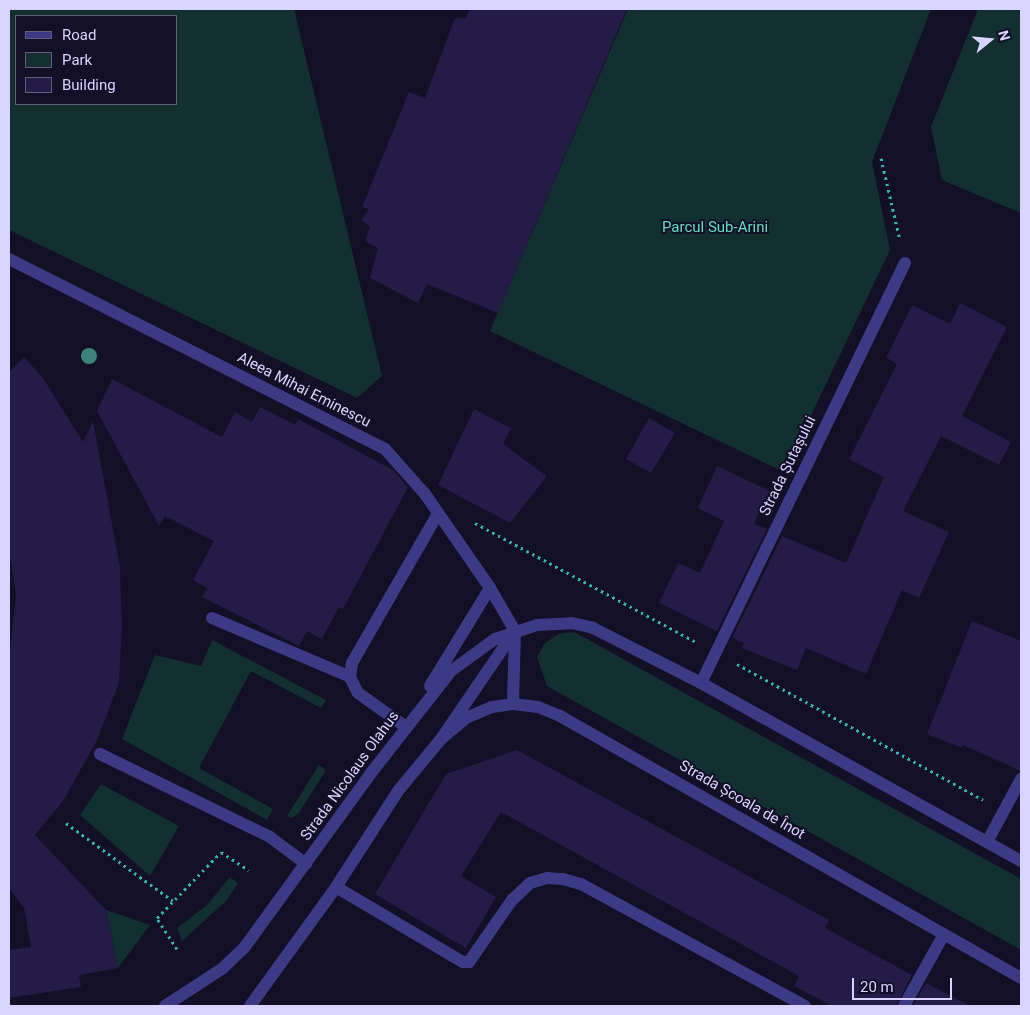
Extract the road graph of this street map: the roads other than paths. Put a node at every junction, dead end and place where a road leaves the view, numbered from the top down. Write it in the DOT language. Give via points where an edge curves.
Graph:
graph roads {
  1 [pos="9,259"];
  2 [pos="905,263"];
  3 [pos="437,515"];
  4 [pos="490,588"];
  5 [pos="212,618"];
  6 [pos="515,631"];
  7 [pos="350,677"];
  8 [pos="701,683"];
  9 [pos="513,704"];
  10 [pos="406,727"];
  11 [pos="441,739"];
  12 [pos="100,754"];
  13 [pos="1021,780"];
  14 [pos="987,842"];
  15 [pos="1021,861"];
  16 [pos="306,864"];
  17 [pos="336,887"];
  18 [pos="944,934"];
  19 [pos="1021,978"];
  20 [pos="165,1006"];
  21 [pos="250,1006"];
  22 [pos="804,1006"];
  23 [pos="904,1006"];
  1 -- 3 [label="street, Aleea Mihai Eminescu" via="385,449 425,494"];
  2 -- 8 [label="street, Strada Șutașului"];
  3 -- 4 [label="street, Aleea Mihai Eminescu"];
  3 -- 7 [label="street" via="352,663"];
  4 -- 6 [label="street, Aleea Mihai Eminescu"];
  4 -- 10 [label="street"];
  5 -- 7 [label="street"];
  6 -- 8 [label="street, Strada Nicolaus Olahus" via="556,622 594,628"];
  6 -- 9 [label="street"];
  6 -- 10 [label="street, Strada Nicolaus Olahus" via="475,651 451,671"];
  6 -- 11 [label="street"];
  7 -- 10 [label="street" via="358,693"];
  8 -- 14 [label="street"];
  9 -- 11 [label="street, Strada Școala de Înot" via="492,707 466,718"];
  9 -- 18 [label="street, Strada Școala de Înot" via="538,707 560,716"];
  10 -- 16 [label="street, Strada Nicolaus Olahus"];
  11 -- 17 [label="street" via="398,791"];
  12 -- 16 [label="street" via="270,837"];
  13 -- 14 [label="street"];
  14 -- 15 [label="street"];
  16 -- 20 [label="street, Strada Nicolaus Olahus" via="244,948 223,968"];
  17 -- 21 [label="street"];
  17 -- 22 [label="street" via="463,962 469,962 512,900 530,883 547,878 563,879 581,884"];
  18 -- 19 [label="street, Strada Școala de Înot"];
  18 -- 23 [label="street"];
}
